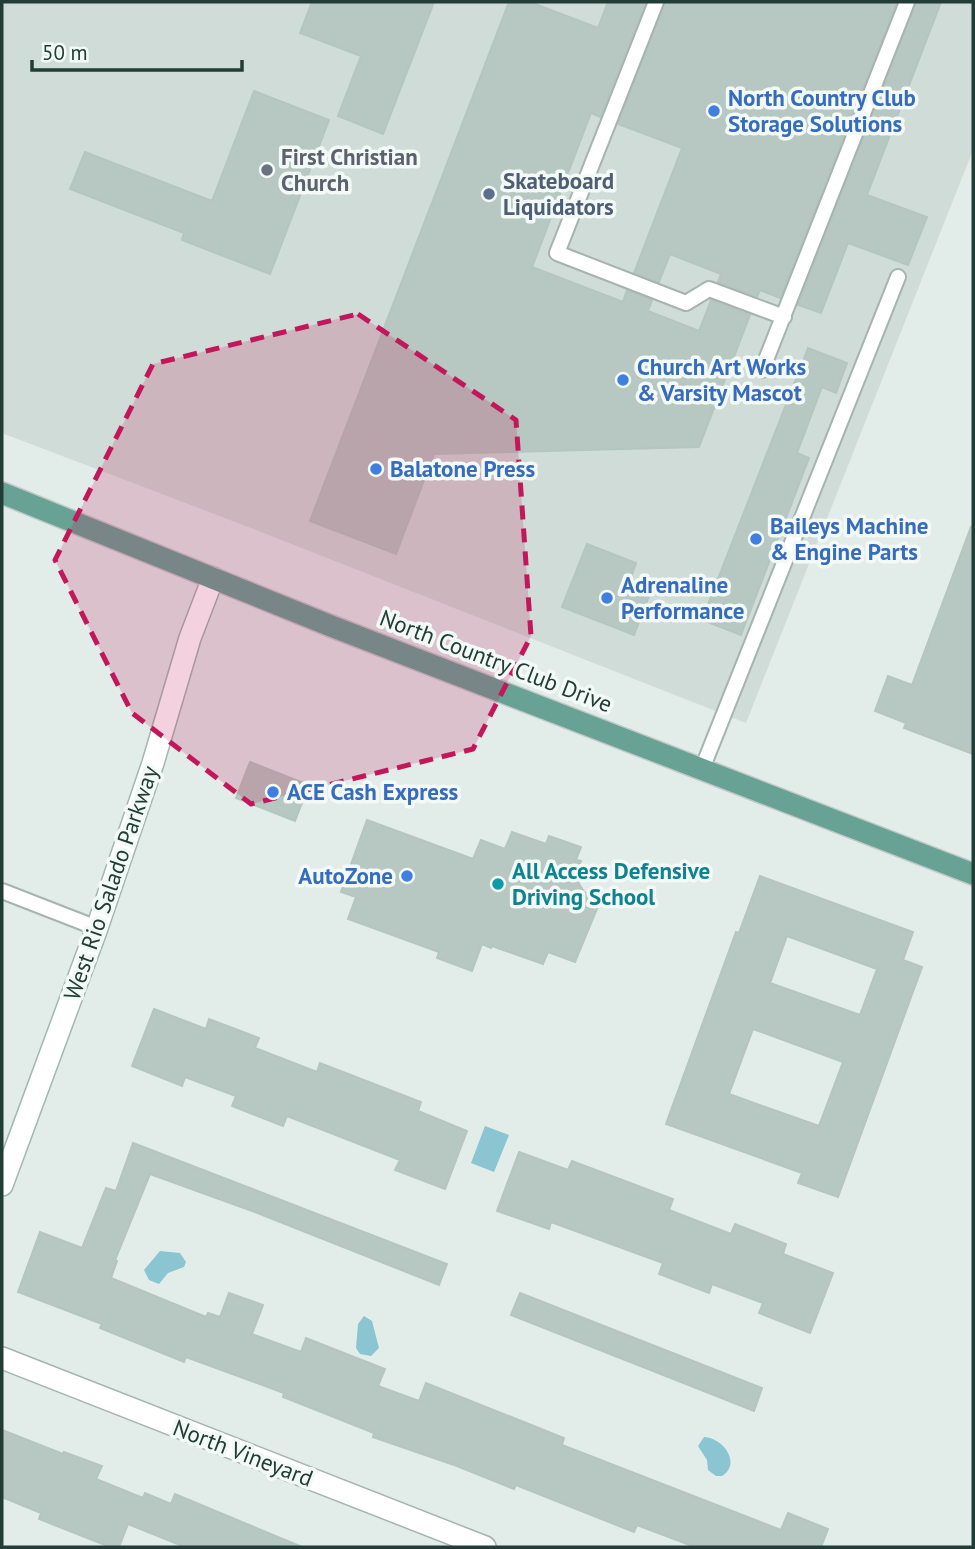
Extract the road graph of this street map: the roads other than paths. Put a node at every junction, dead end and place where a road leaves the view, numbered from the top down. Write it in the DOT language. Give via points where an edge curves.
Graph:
graph roads {
  1 [pos="656,2"];
  2 [pos="907,2"];
  3 [pos="898,277"];
  4 [pos="784,317"];
  5 [pos="762,370"];
  6 [pos="2,493"];
  7 [pos="213,578"];
  8 [pos="702,769"];
  9 [pos="973,874"];
  10 [pos="2,891"];
  11 [pos="97,928"];
  12 [pos="2,1185"];
  13 [pos="2,1358"];
  14 [pos="485,1547"];
  1 -- 4 [label="lane" via="557,253 686,303 709,289"];
  2 -- 4 [label="lane"];
  3 -- 8 [label="lane"];
  4 -- 5 [label="lane"];
  6 -- 7 [label="main road, North Country Club Drive"];
  7 -- 8 [label="main road, North Country Club Drive"];
  7 -- 11 [label="main road, West Rio Salado Parkway"];
  8 -- 9 [label="main road, North Country Club Drive"];
  10 -- 11 [label="lane"];
  11 -- 12 [label="main road, West Rio Salado Parkway"];
  13 -- 14 [label="main road, North Vineyard"];
}
